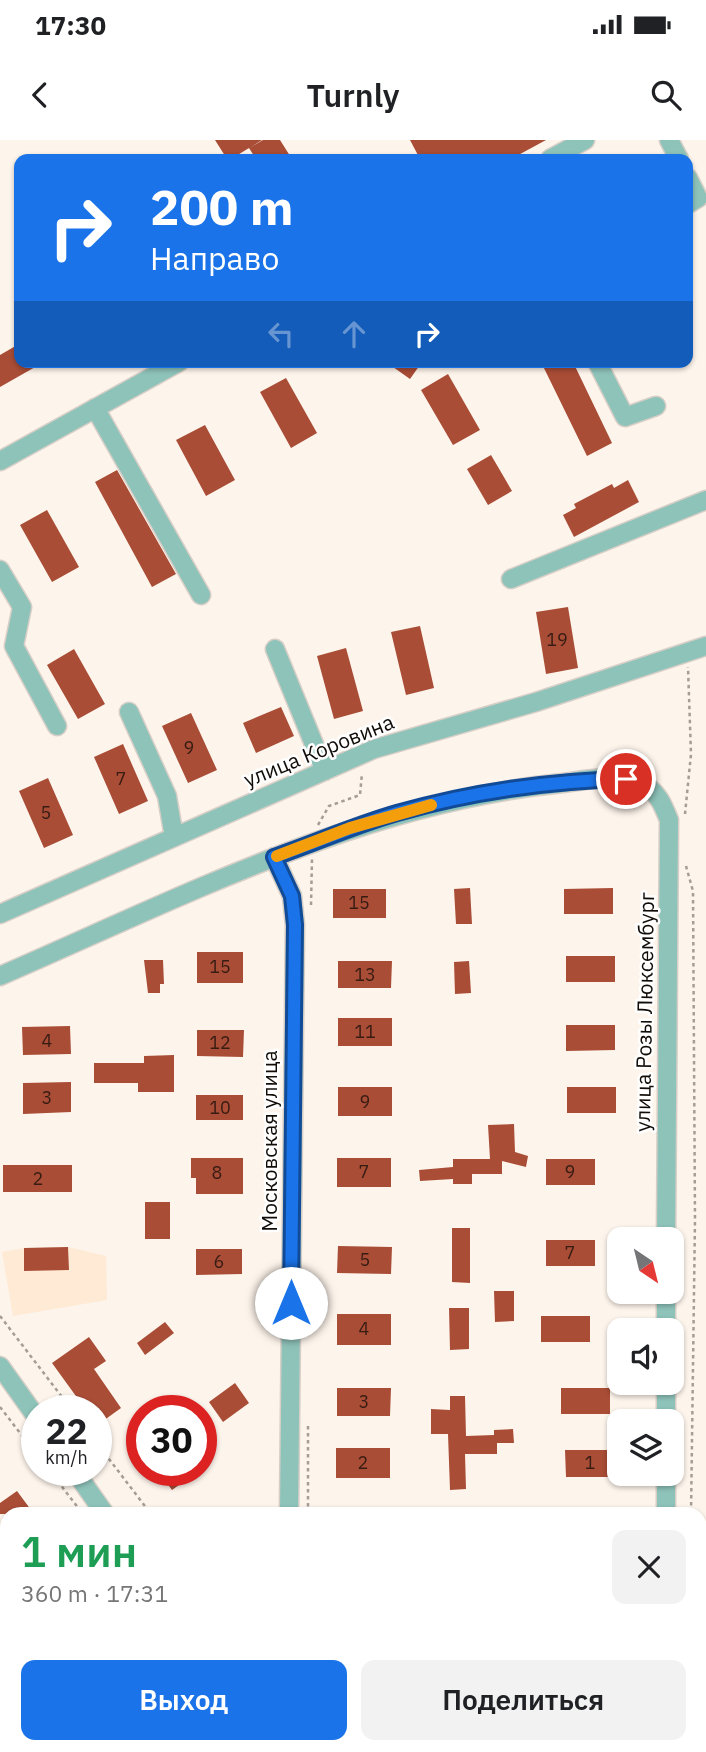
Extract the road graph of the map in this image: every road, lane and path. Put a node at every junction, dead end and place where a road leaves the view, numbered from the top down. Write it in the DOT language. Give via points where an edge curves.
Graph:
graph roads {
  1 [pos="585,140"];
  2 [pos="559,154"];
  3 [pos="168,368"];
  4 [pos="600,368"];
  5 [pos="656,405"];
  6 [pos="95,408"];
  7 [pos="0,461"];
  8 [pos="706,500"];
  9 [pos="0,570"];
  10 [pos="511,579"];
  11 [pos="201,595"];
  12 [pos="706,646"];
  13 [pos="275,649"];
  14 [pos="688,653"];
  15 [pos="129,712"];
  16 [pos="57,726"];
  17 [pos="363,754"];
  18 [pos="325,771"];
  19 [pos="684,823"];
  20 [pos="174,837"];
  21 [pos="313,844"];
  22 [pos="274,857"];
  23 [pos="686,863"];
  24 [pos="311,907"];
  25 [pos="0,914"];
  26 [pos="0,976"];
  27 [pos="666,1227"];
  28 [pos="0,1316"];
  29 [pos="0,1366"];
  30 [pos="61,1395"];
  31 [pos="21,1396"];
  32 [pos="0,1407"];
  33 [pos="308,1416"];
  34 [pos="21,1434"];
  35 [pos="112,1463"];
  36 [pos="61,1486"];
  37 [pos="85,1486"];
  38 [pos="666,1486"];
  39 [pos="78,1507"];
  40 [pos="100,1507"];
  41 [pos="146,1507"];
  42 [pos="289,1507"];
  43 [pos="308,1507"];
  44 [pos="666,1507"];
  45 [pos="691,1507"];
  1 -- 2 [label="street"];
  3 -- 6 [label="street"];
  4 -- 5 [label="street" via="625,417"];
  6 -- 7 [label="street"];
  6 -- 11 [label="street"];
  8 -- 10 [label="street"];
  9 -- 16 [label="street" via="22,607 14,646"];
  12 -- 14 [label="street, улица Коровина"];
  13 -- 18 [label="street"];
  14 -- 17 [label="street, улица Коровина"];
  14 -- 19 [label="path" via="691,754"];
  15 -- 20 [label="street" via="167,796"];
  17 -- 18 [label="street, улица Коровина"];
  17 -- 21 [label="path" via="360,795 329,806"];
  18 -- 20 [label="street, улица Коровина"];
  20 -- 25 [label="street, улица Коровина"];
  21 -- 22 [label="street"];
  21 -- 24 [label="path"];
  21 -- 27 [label="street, улица Розы Люксембург" via="396,813 526,786 626,779 653,790 669,820"];
  22 -- 26 [label="street"];
  22 -- 42 [label="street, Московская улица" via="292,896 295,925"];
  23 -- 45 [label="path" via="693,904"];
  28 -- 30 [label="path"];
  29 -- 31 [label="street"];
  32 -- 34 [label="path"];
  33 -- 43 [label="path"];
  35 -- 41 [label="path"];
  36 -- 39 [label="path"];
  37 -- 40 [label="street"];
  38 -- 44 [label="street"];
}
